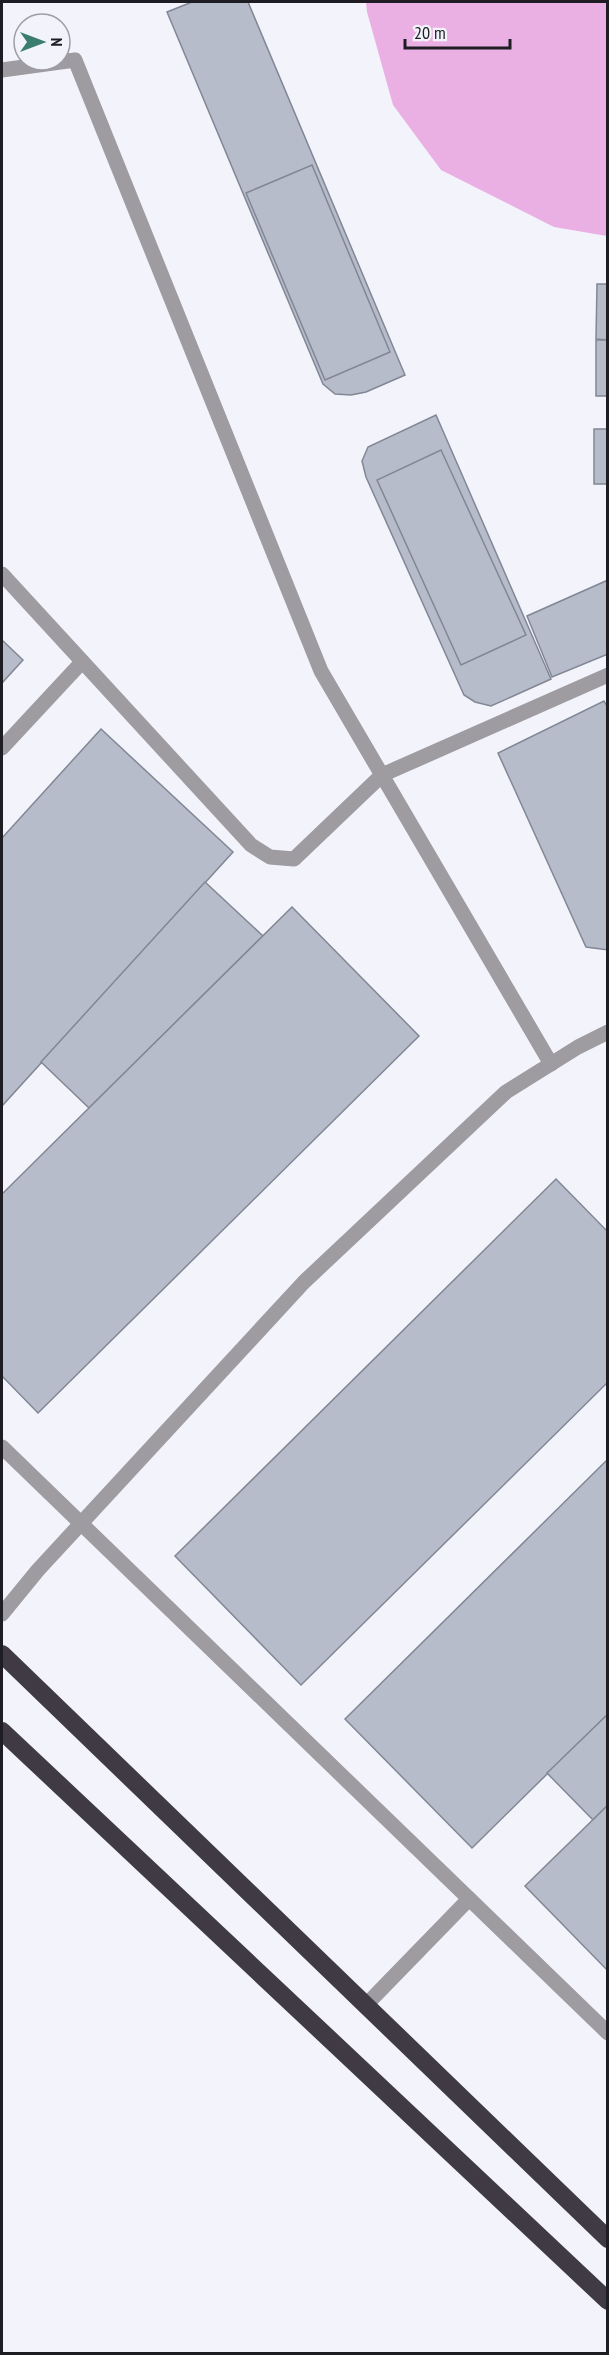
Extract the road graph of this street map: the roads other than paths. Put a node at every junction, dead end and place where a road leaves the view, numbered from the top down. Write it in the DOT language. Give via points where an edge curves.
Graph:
graph roads {
  1 [pos="2,70"];
  2 [pos="2,574"];
  3 [pos="82,662"];
  4 [pos="608,675"];
  5 [pos="2,748"];
  6 [pos="382,775"];
  7 [pos="608,1032"];
  8 [pos="551,1064"];
  9 [pos="2,1447"];
  10 [pos="81,1524"];
  11 [pos="2,1614"];
  12 [pos="2,1654"];
  13 [pos="2,1731"];
  14 [pos="469,1899"];
  15 [pos="365,2006"];
  16 [pos="608,2033"];
  17 [pos="608,2239"];
  18 [pos="608,2301"];
  1 -- 6 [label="street" via="75,60 321,671"];
  2 -- 3 [label="street"];
  3 -- 5 [label="street"];
  3 -- 6 [label="street" via="251,845 270,857 294,859"];
  4 -- 6 [label="street"];
  6 -- 8 [label="street"];
  7 -- 8 [label="street"];
  8 -- 10 [label="street" via="506,1092 304,1282"];
  9 -- 10 [label="street"];
  10 -- 11 [label="street"];
  10 -- 14 [label="street"];
  12 -- 15 [label="highway"];
  13 -- 18 [label="highway"];
  14 -- 15 [label="street"];
  14 -- 16 [label="street"];
  15 -- 17 [label="highway"];
}
